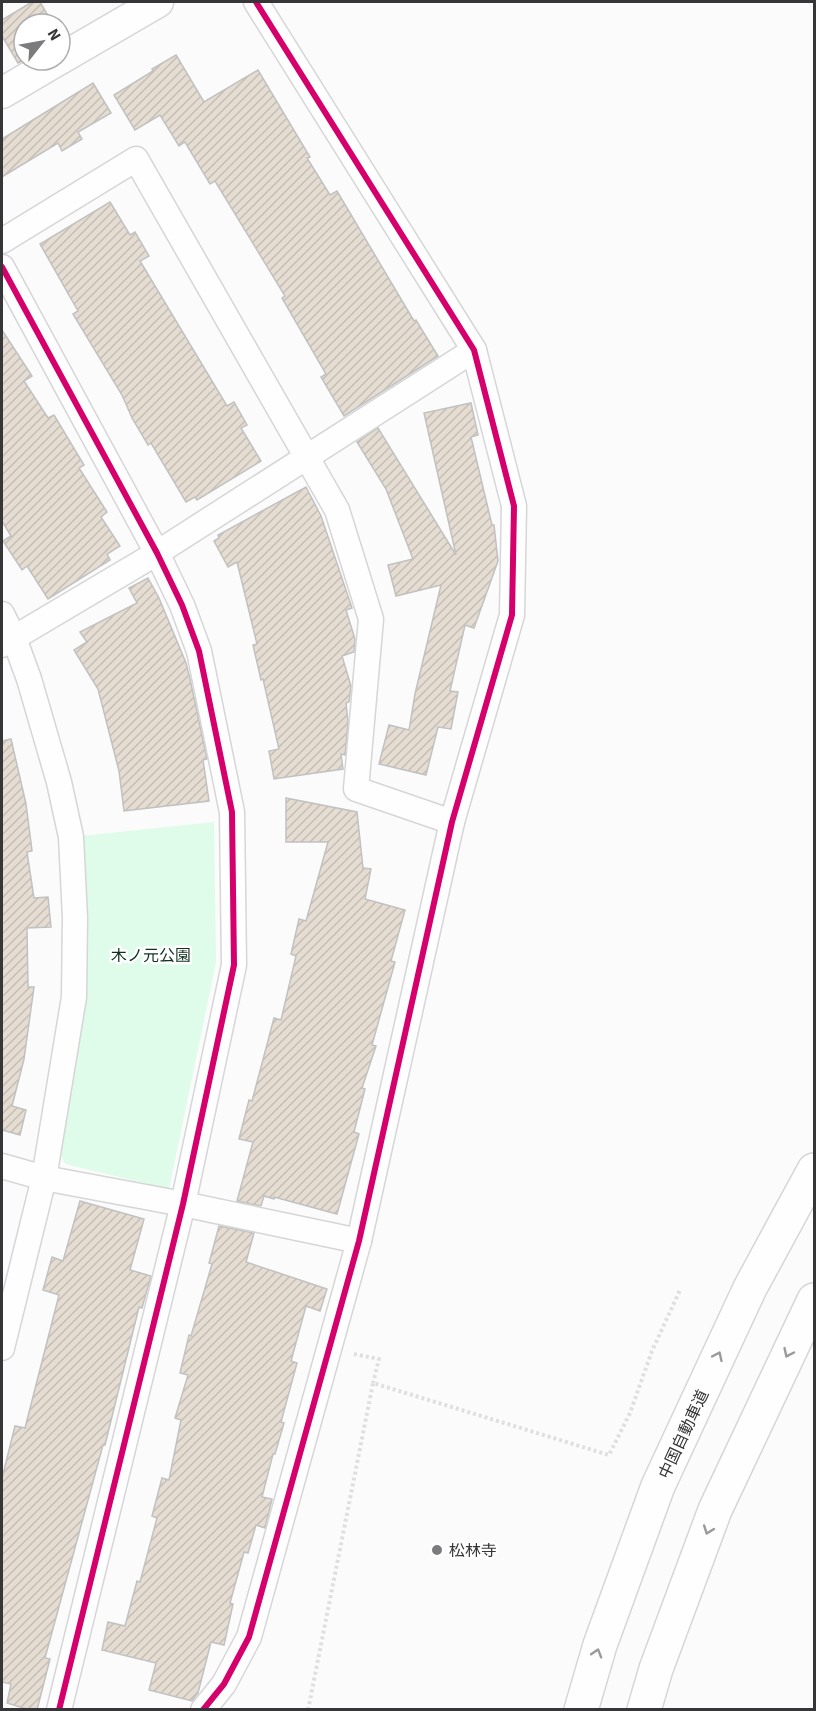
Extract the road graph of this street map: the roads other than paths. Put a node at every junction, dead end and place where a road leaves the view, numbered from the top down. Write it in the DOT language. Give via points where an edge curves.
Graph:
graph roads {
  1 [pos="158,2"];
  2 [pos="256,2"];
  3 [pos="72,52"];
  4 [pos="37,72"];
  5 [pos="2,93"];
  6 [pos="2,241"];
  7 [pos="2,267"];
  8 [pos="474,350"];
  9 [pos="306,457"];
  10 [pos="157,553"];
  11 [pos="2,614"];
  12 [pos="8,642"];
  13 [pos="452,822"];
  14 [pos="2,1166"];
  15 [pos="814,1170"];
  16 [pos="44,1178"];
  17 [pos="183,1204"];
  18 [pos="359,1241"];
  19 [pos="814,1300"];
  20 [pos="2,1348"];
  21 [pos="59,1710"];
  22 [pos="203,1710"];
  23 [pos="581,1710"];
  24 [pos="644,1710"];
  1 -- 3 [label="street"];
  2 -- 8 [label="street"];
  4 -- 5 [label="street"];
  6 -- 9 [label="street" via="136,159"];
  7 -- 10 [label="street"];
  8 -- 9 [label="street"];
  8 -- 13 [label="street" via="514,506 512,615"];
  9 -- 10 [label="street"];
  9 -- 13 [label="street" via="337,510 370,619 356,789"];
  10 -- 12 [label="street"];
  10 -- 17 [label="street" via="198,651 232,812 234,965"];
  11 -- 12 [label="street"];
  12 -- 16 [label="street" via="29,679 71,837 74,997"];
  13 -- 18 [label="street"];
  14 -- 16 [label="street"];
  23 -- 15 [label="highway, 中国自動車道, one-way" via="600,1645 658,1486 750,1288"];
  16 -- 17 [label="street"];
  16 -- 20 [label="street"];
  17 -- 18 [label="street"];
  17 -- 21 [label="street"];
  18 -- 22 [label="street" via="249,1637 225,1684"];
  19 -- 24 [label="highway, one-way" via="716,1510"];
}
